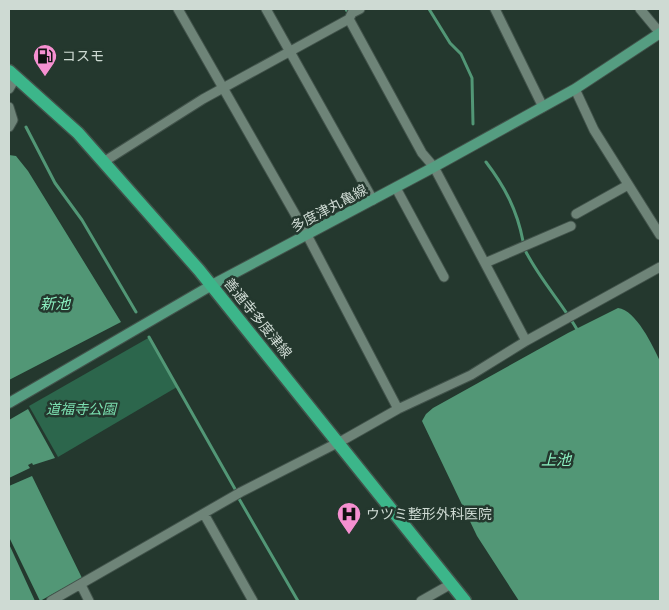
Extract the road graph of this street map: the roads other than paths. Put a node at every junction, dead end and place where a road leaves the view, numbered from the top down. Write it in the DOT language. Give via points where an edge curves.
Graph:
graph roads {
  1 [pos="178,9"];
  2 [pos="266,9"];
  3 [pos="360,9"];
  4 [pos="495,9"];
  5 [pos="640,9"];
  6 [pos="349,19"];
  7 [pos="660,33"];
  8 [pos="291,51"];
  9 [pos="12,74"];
  10 [pos="224,88"];
  11 [pos="9,89"];
  12 [pos="575,89"];
  13 [pos="9,107"];
  14 [pos="543,107"];
  15 [pos="9,127"];
  16 [pos="104,161"];
  17 [pos="434,167"];
  18 [pos="628,185"];
  19 [pos="396,188"];
  20 [pos="373,200"];
  21 [pos="576,214"];
  22 [pos="571,226"];
  23 [pos="307,235"];
  24 [pos="660,235"];
  25 [pos="485,263"];
  26 [pos="660,267"];
  27 [pos="444,276"];
  28 [pos="212,285"];
  29 [pos="526,342"];
  30 [pos="9,403"];
  31 [pos="398,409"];
  32 [pos="337,443"];
  33 [pos="204,514"];
  34 [pos="450,584"];
  35 [pos="81,585"];
  36 [pos="51,601"];
  37 [pos="90,601"];
  38 [pos="253,601"];
  39 [pos="421,601"];
  40 [pos="465,601"];
  1 -- 10 [label="street"];
  2 -- 8 [label="street"];
  3 -- 6 [label="street"];
  4 -- 14 [label="street"];
  5 -- 7 [label="street"];
  6 -- 8 [label="street"];
  6 -- 17 [label="street" via="422,152"];
  7 -- 12 [label="main road, 多度津丸亀線"];
  8 -- 10 [label="street"];
  8 -- 20 [label="street"];
  9 -- 11 [label="street"];
  9 -- 16 [label="main road, 善通寺多度津線"];
  10 -- 16 [label="street"];
  10 -- 23 [label="street"];
  12 -- 14 [label="main road, 多度津丸亀線"];
  12 -- 18 [label="street" via="594,130"];
  13 -- 15 [label="street" via="13,120"];
  14 -- 17 [label="main road, 多度津丸亀線"];
  16 -- 28 [label="main road, 善通寺多度津線"];
  17 -- 19 [label="main road, 多度津丸亀線"];
  17 -- 25 [label="street"];
  18 -- 21 [label="street"];
  18 -- 24 [label="street"];
  19 -- 20 [label="main road, 多度津丸亀線"];
  19 -- 27 [label="street"];
  20 -- 23 [label="main road, 多度津丸亀線"];
  22 -- 25 [label="street"];
  23 -- 28 [label="main road, 多度津丸亀線"];
  23 -- 31 [label="street"];
  25 -- 29 [label="street"];
  26 -- 29 [label="street"];
  28 -- 30 [label="main road, 多度津丸亀線"];
  28 -- 32 [label="main road, 善通寺多度津線"];
  29 -- 31 [label="street" via="471,375"];
  31 -- 32 [label="street"];
  32 -- 33 [label="street"];
  32 -- 34 [label="main road, 善通寺多度津線"];
  33 -- 35 [label="street"];
  33 -- 38 [label="street"];
  34 -- 39 [label="street"];
  34 -- 40 [label="main road, 善通寺多度津線"];
  35 -- 36 [label="street"];
  35 -- 37 [label="street"];
}
